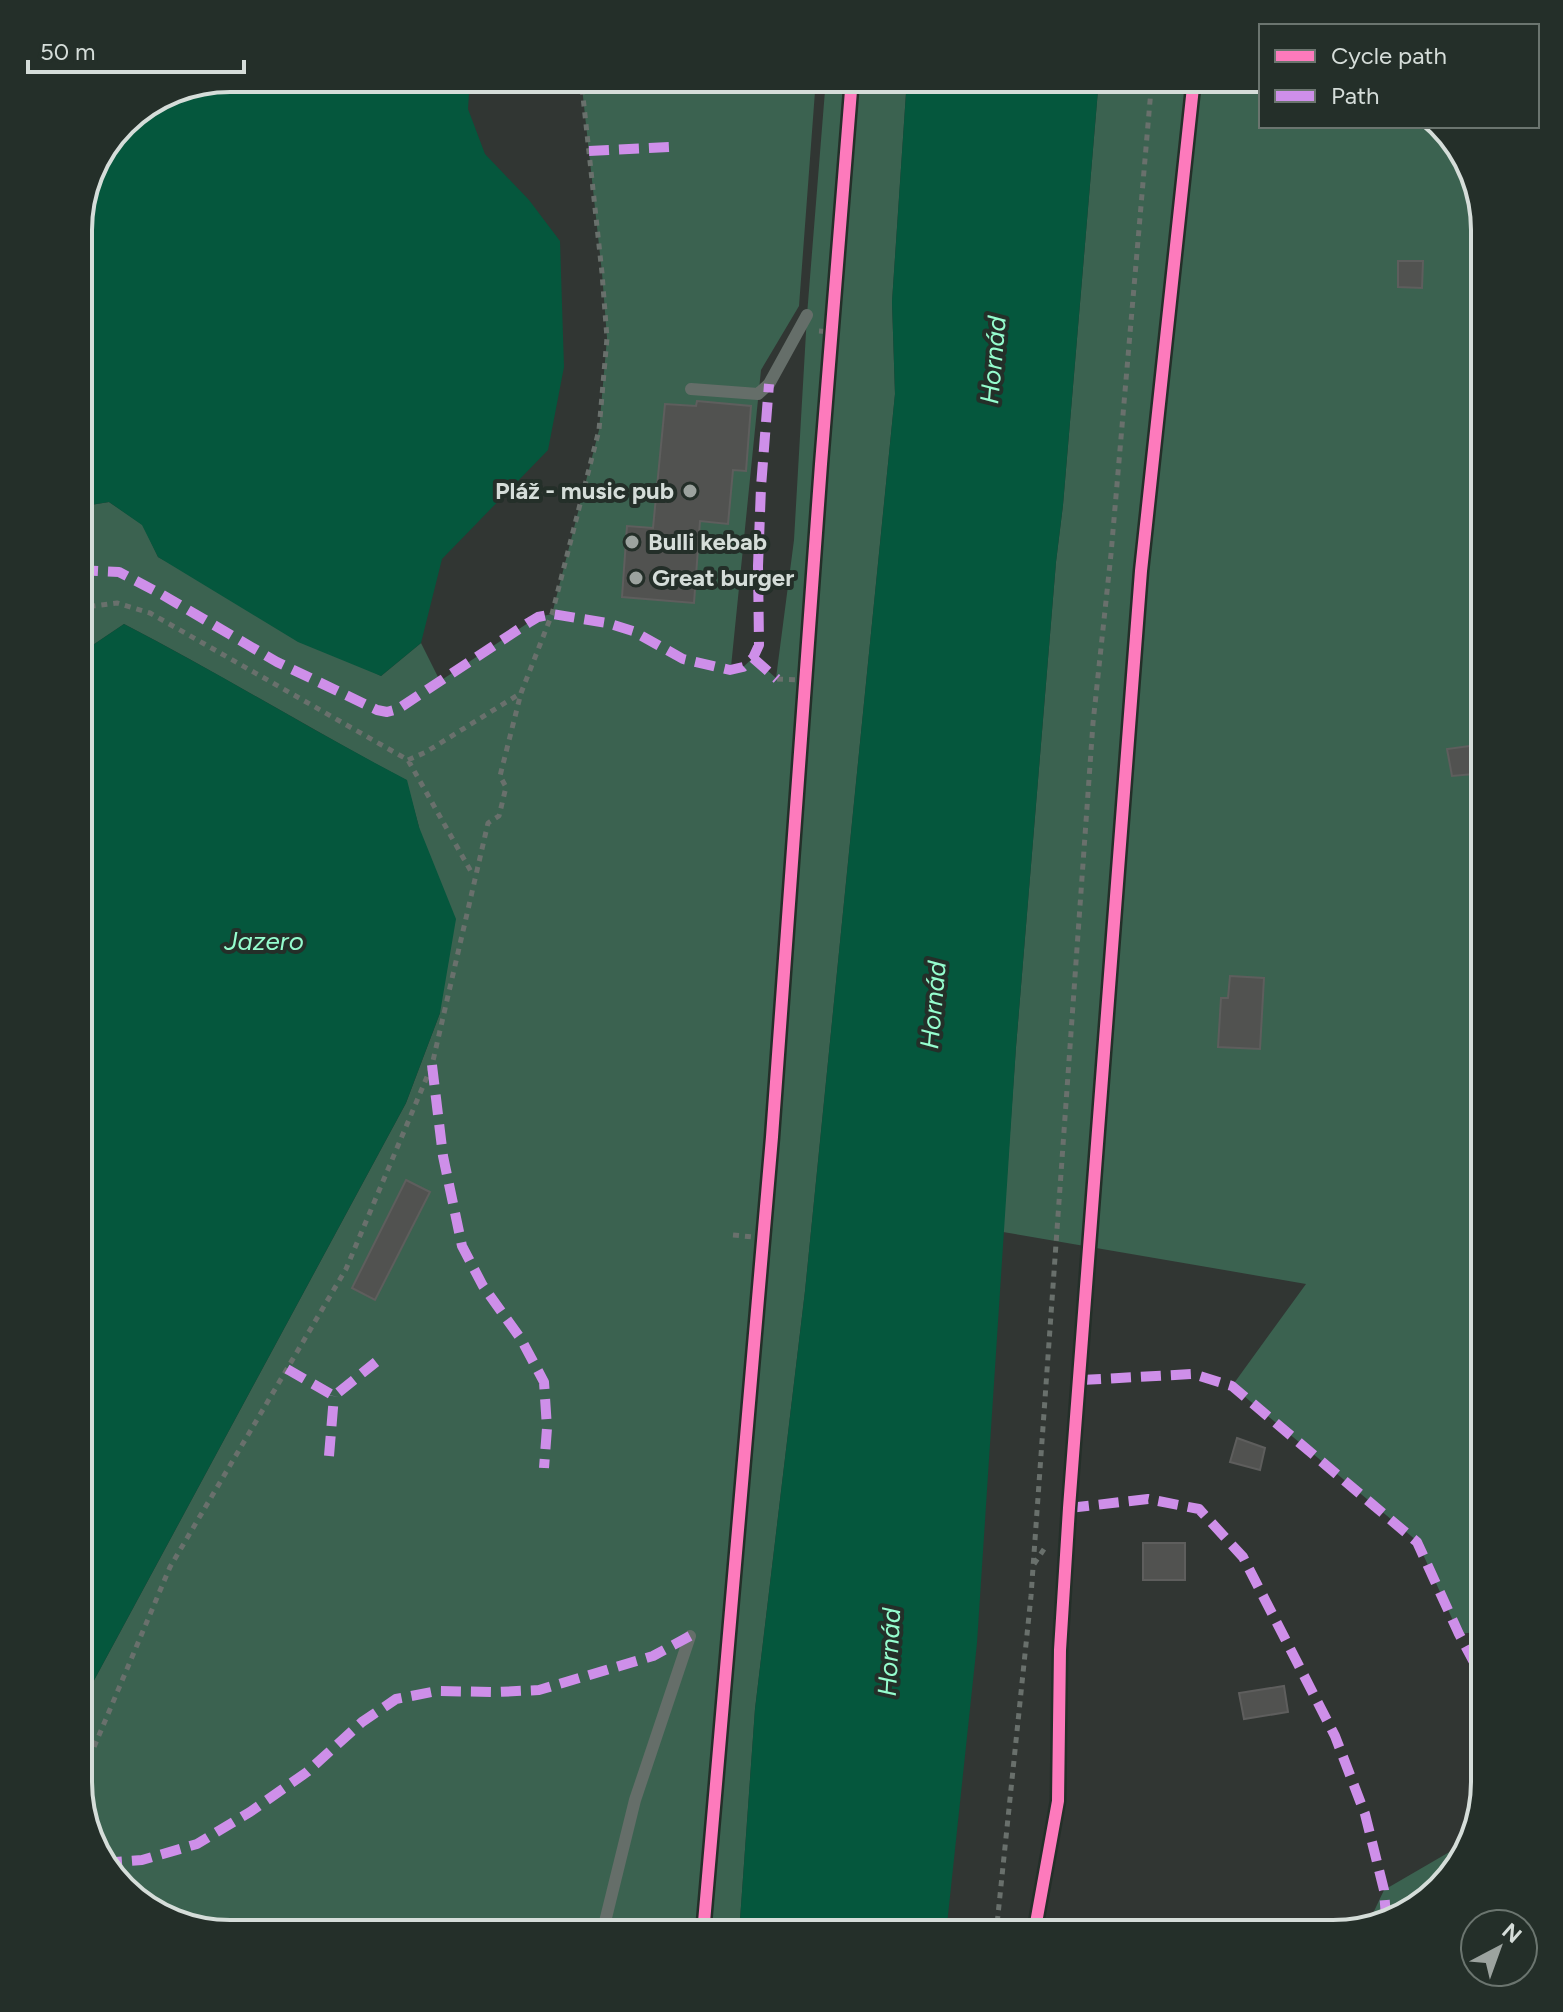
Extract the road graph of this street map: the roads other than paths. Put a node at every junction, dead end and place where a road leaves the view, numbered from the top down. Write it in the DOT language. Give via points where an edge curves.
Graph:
graph roads {
  1 [pos="1192,92"];
  2 [pos="807,315"];
  3 [pos="691,389"];
  4 [pos="690,1636"];
  5 [pos="605,1920"];
  6 [pos="1037,1920"];
  1 -- 6 [label="lane" via="1141,571 1069,1508 1058,1801"];
  2 -- 3 [label="lane" via="769,384 758,394"];
  4 -- 5 [label="lane" via="635,1800"];
}
